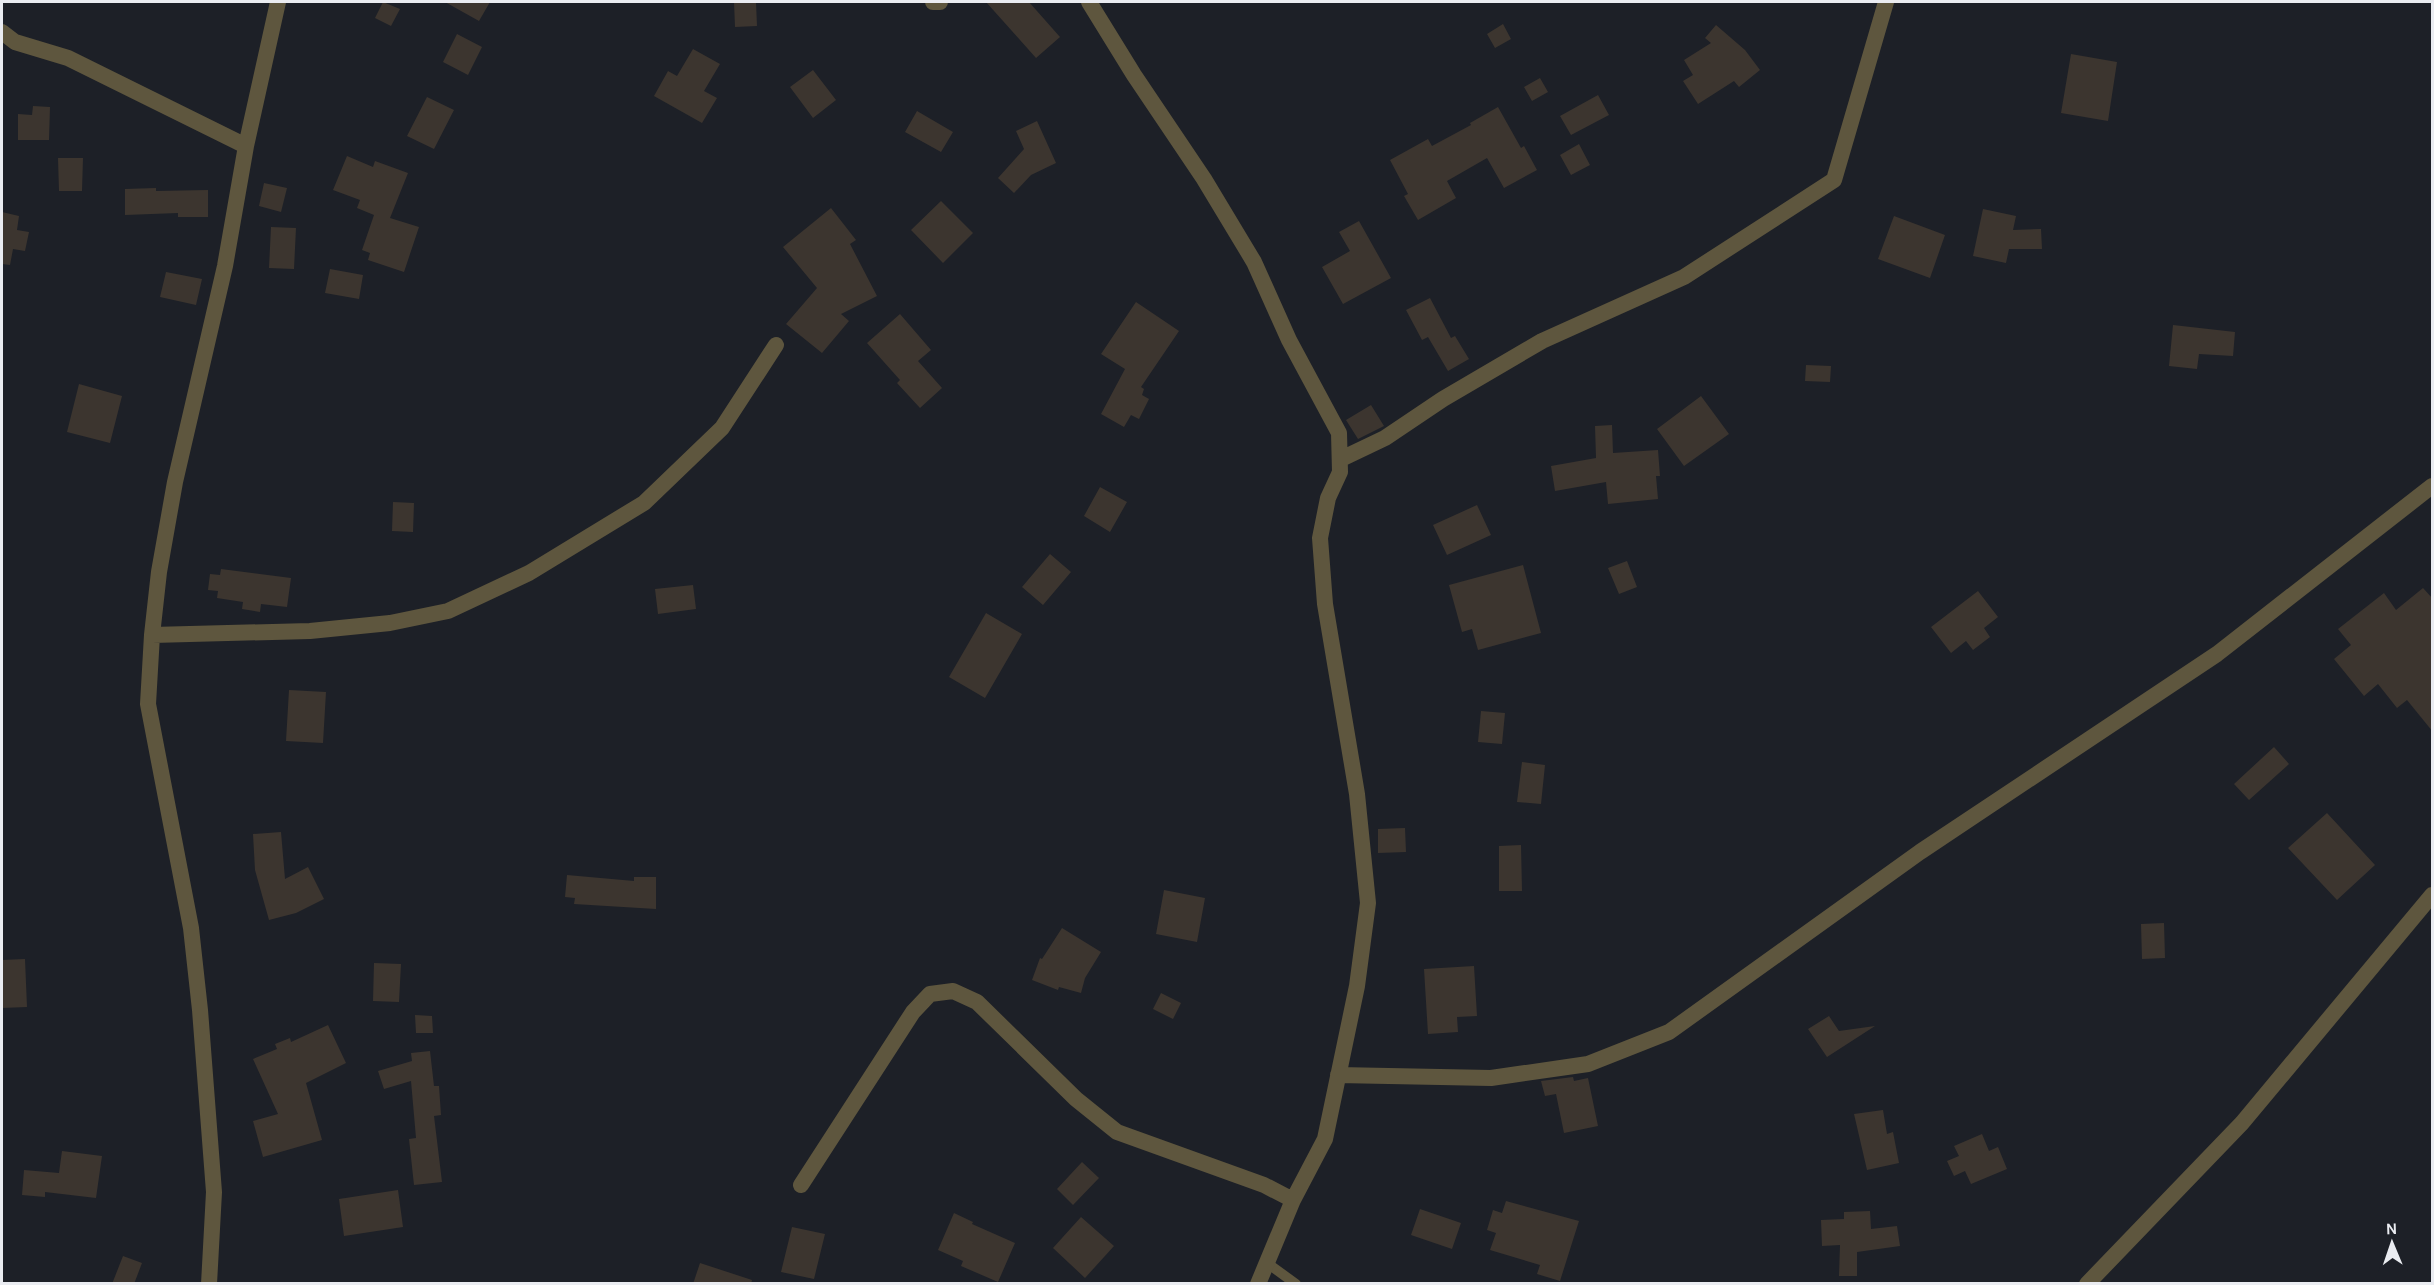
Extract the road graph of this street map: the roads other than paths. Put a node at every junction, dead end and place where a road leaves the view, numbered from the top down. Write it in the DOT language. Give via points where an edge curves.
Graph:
graph roads {
  1 [pos="278,2"];
  2 [pos="933,2"];
  3 [pos="940,2"];
  4 [pos="1089,2"];
  5 [pos="1886,2"];
  6 [pos="2,32"];
  7 [pos="246,146"];
  8 [pos="776,345"];
  9 [pos="1341,459"];
  10 [pos="2433,486"];
  11 [pos="152,635"];
  12 [pos="2433,895"];
  13 [pos="1338,1075"];
  14 [pos="801,1185"];
  15 [pos="1293,1200"];
  16 [pos="1267,1263"];
  17 [pos="209,1284"];
  18 [pos="1258,1284"];
  19 [pos="1296,1284"];
  20 [pos="2087,1284"];
  1 -- 7 [label="street"];
  2 -- 3 [label="street"];
  4 -- 9 [label="street" via="1254,262 1339,432"];
  5 -- 9 [label="street" via="1834,180 1684,277 1542,340 1385,438"];
  6 -- 7 [label="street" via="15,42 68,58"];
  7 -- 11 [label="street" via="225,266 176,482"];
  8 -- 11 [label="street" via="722,428 644,502 529,573 448,611 390,623 309,631"];
  9 -- 13 [label="street" via="1320,538 1325,604 1357,794 1368,903 1357,986"];
  10 -- 13 [label="street" via="2217,654 1920,852 1669,1032 1588,1064 1491,1078"];
  11 -- 17 [label="street" via="148,704 191,928 200,1010 214,1192"];
  12 -- 20 [label="street" via="2242,1123"];
  13 -- 15 [label="street" via="1325,1139"];
  14 -- 15 [label="street" via="914,1012 930,994 953,991 977,1002 1076,1099 1117,1132 1264,1185"];
  15 -- 16 [label="street"];
  16 -- 18 [label="street"];
  16 -- 19 [label="lane"];
}
